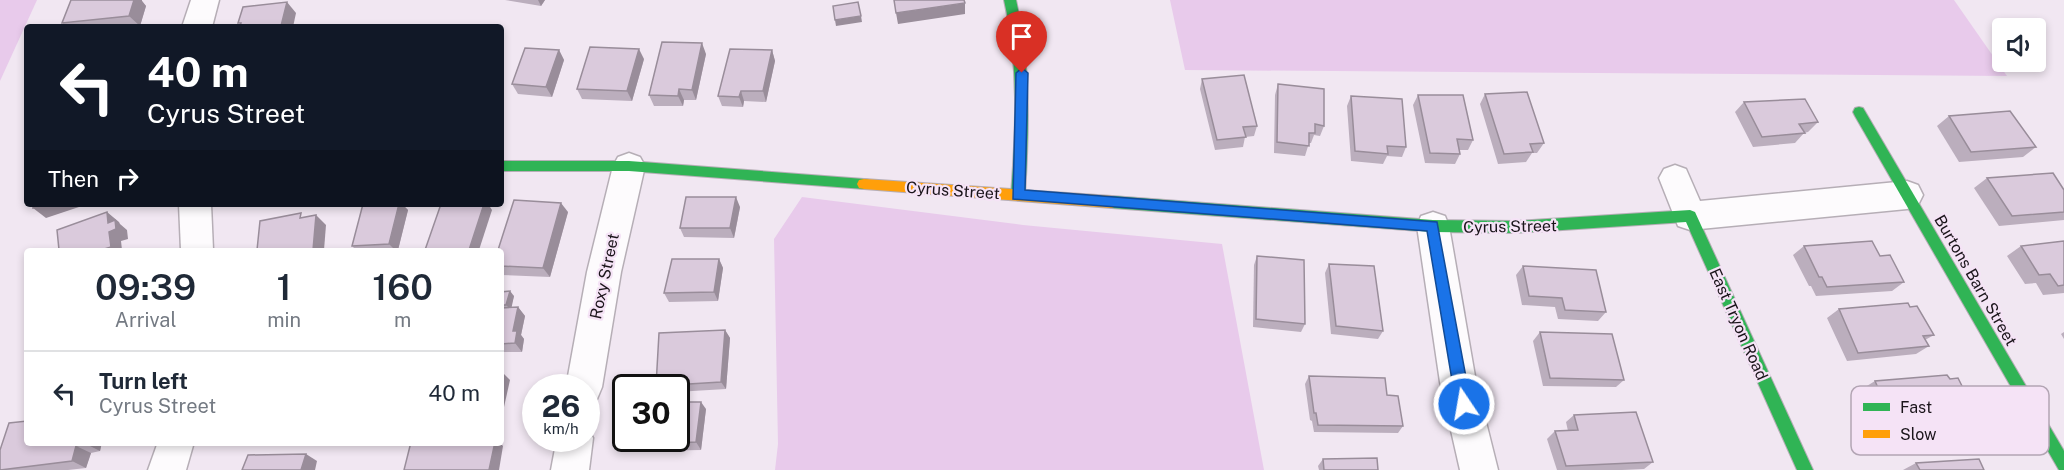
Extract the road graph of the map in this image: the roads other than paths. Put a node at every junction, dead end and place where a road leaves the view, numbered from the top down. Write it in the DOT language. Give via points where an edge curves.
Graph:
graph roads {
  1 [pos="205,0"];
  2 [pos="1010,0"];
  3 [pos="198,24"];
  4 [pos="1859,112"];
  5 [pos="504,166"];
  6 [pos="629,166"];
  7 [pos="1675,178"];
  8 [pos="1018,195"];
  9 [pos="1907,195"];
  10 [pos="203,207"];
  11 [pos="1690,216"];
  12 [pos="1433,226"];
  13 [pos="197,248"];
  14 [pos="586,374"];
  15 [pos="2018,386"];
  16 [pos="2049,439"];
  17 [pos="175,446"];
  18 [pos="573,452"];
  19 [pos="2064,465"];
  20 [pos="167,470"];
  21 [pos="570,470"];
  22 [pos="1479,470"];
  23 [pos="1804,470"];
  1 -- 3 [label="street"];
  2 -- 8 [label="street" via="1022,73"];
  4 -- 9 [label="street, Burtons Barn Street"];
  5 -- 6 [label="street, Cyrus Street"];
  6 -- 8 [label="street, Cyrus Street"];
  6 -- 14 [label="street, Roxy Street" via="604,272"];
  7 -- 11 [label="street, East Tryon Road"];
  8 -- 12 [label="street, Cyrus Street"];
  9 -- 11 [label="street, Cyrus Street"];
  9 -- 15 [label="street, Burtons Barn Street"];
  10 -- 13 [label="street"];
  11 -- 12 [label="street, Cyrus Street" via="1515,227"];
  11 -- 23 [label="street, East Tryon Road"];
  12 -- 22 [label="street" via="1458,382"];
  16 -- 19 [label="street, Burtons Barn Street"];
  17 -- 20 [label="street"];
  18 -- 21 [label="street"];
}
